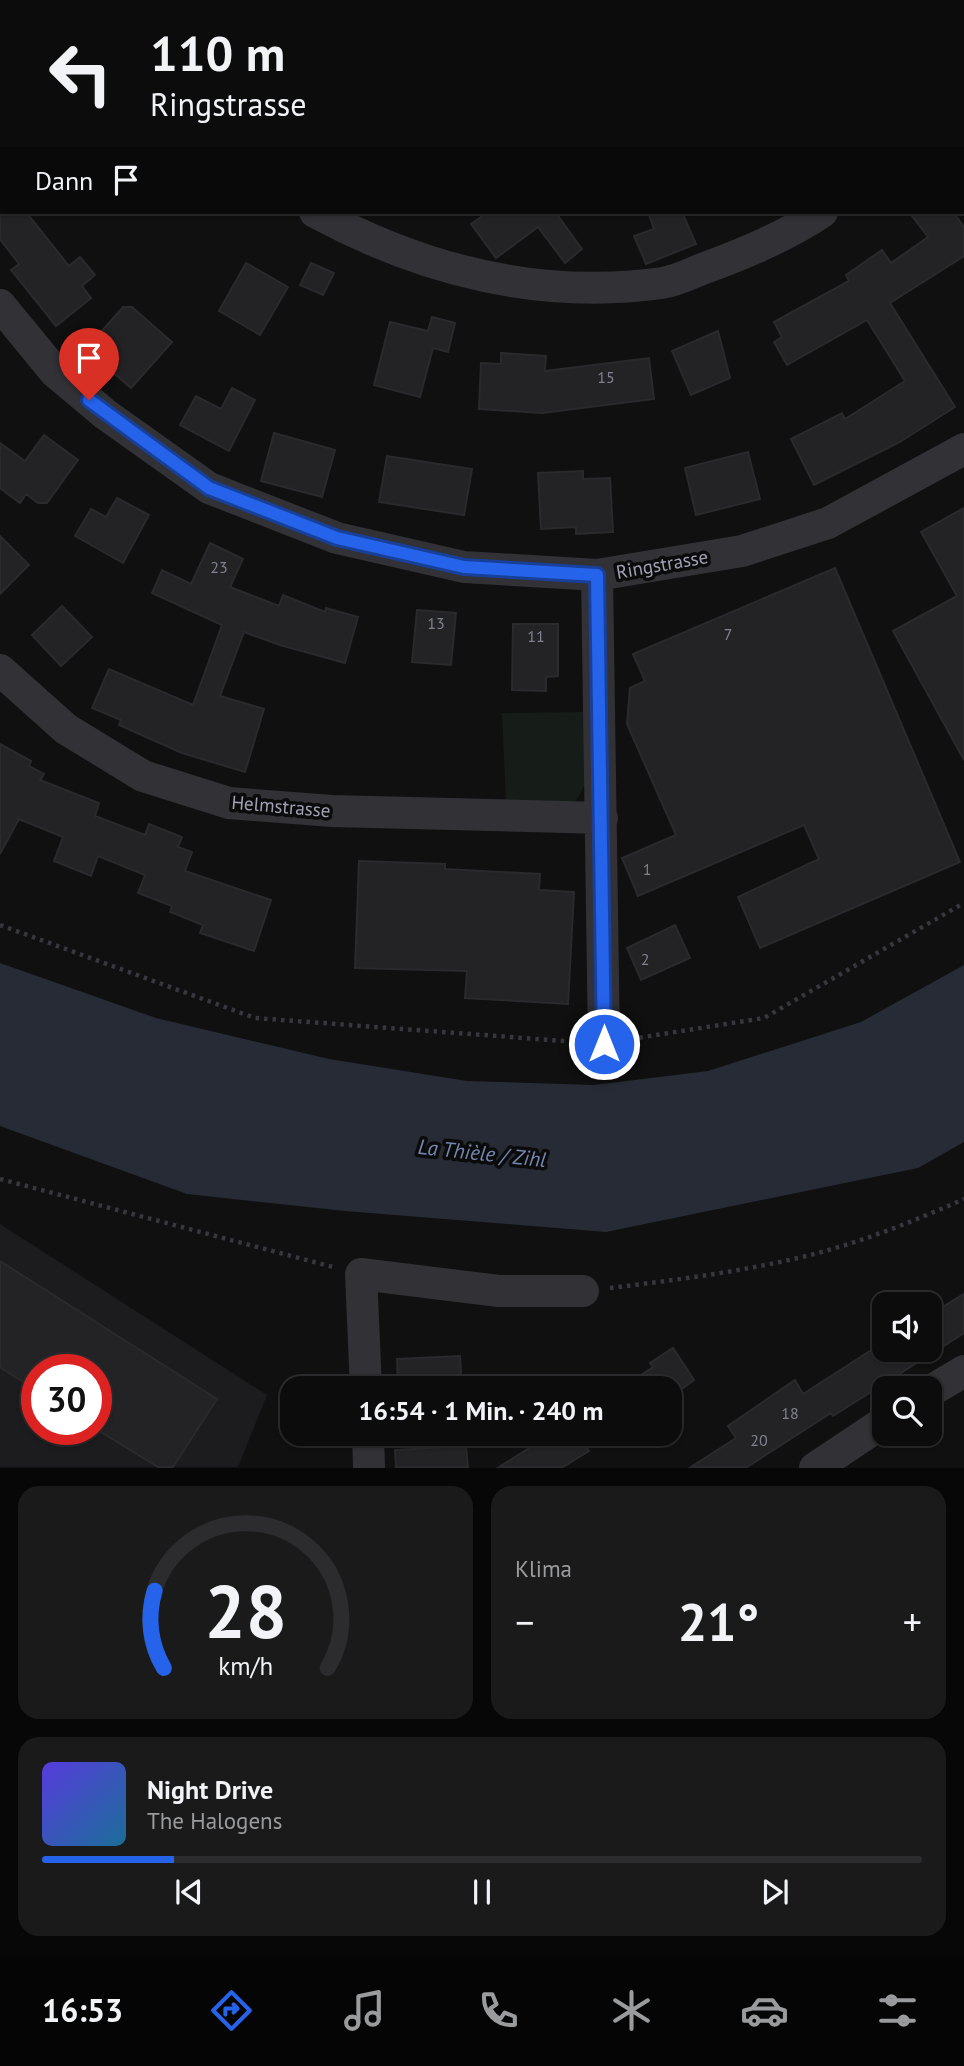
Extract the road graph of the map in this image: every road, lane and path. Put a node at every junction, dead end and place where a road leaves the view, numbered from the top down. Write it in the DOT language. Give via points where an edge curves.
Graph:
graph roads {
  1 [pos="324,214"];
  2 [pos="818,214"];
  3 [pos="361,222"];
  4 [pos="0,305"];
  5 [pos="964,449"];
  6 [pos="597,575"];
  7 [pos="0,670"];
  8 [pos="602,818"];
  9 [pos="964,903"];
  10 [pos="0,925"];
  11 [pos="604,1044"];
  12 [pos="0,1179"];
  13 [pos="964,1199"];
  14 [pos="361,1274"];
  15 [pos="583,1291"];
  16 [pos="964,1371"];
  17 [pos="365,1376"];
  18 [pos="942,1384"];
  19 [pos="872,1430"];
  20 [pos="368,1446"];
  21 [pos="369,1468"];
  22 [pos="815,1468"];
  1 -- 3 [label="street"];
  2 -- 3 [label="street" via="747,253 665,283 579,289 499,281 450,269 398,253"];
  4 -- 6 [label="street, Ringstrasse" via="55,372 209,488 337,538 452,564"];
  5 -- 6 [label="street, Ringstrasse" via="828,523 742,551"];
  6 -- 8 [label="street"];
  7 -- 8 [label="street, Helmstrasse" via="66,729 143,776 229,803 332,811"];
  8 -- 11 [label="street"];
  9 -- 11 [label="path" via="764,1018"];
  10 -- 11 [label="path" via="256,1018"];
  12 -- 14 [label="path"];
  13 -- 15 [label="path" via="864,1239 804,1257 679,1280"];
  14 -- 15 [label="street" via="499,1291"];
  14 -- 17 [label="street"];
  16 -- 18 [label="street"];
  19 -- 22 [label="street"];
  20 -- 21 [label="street"];
}
